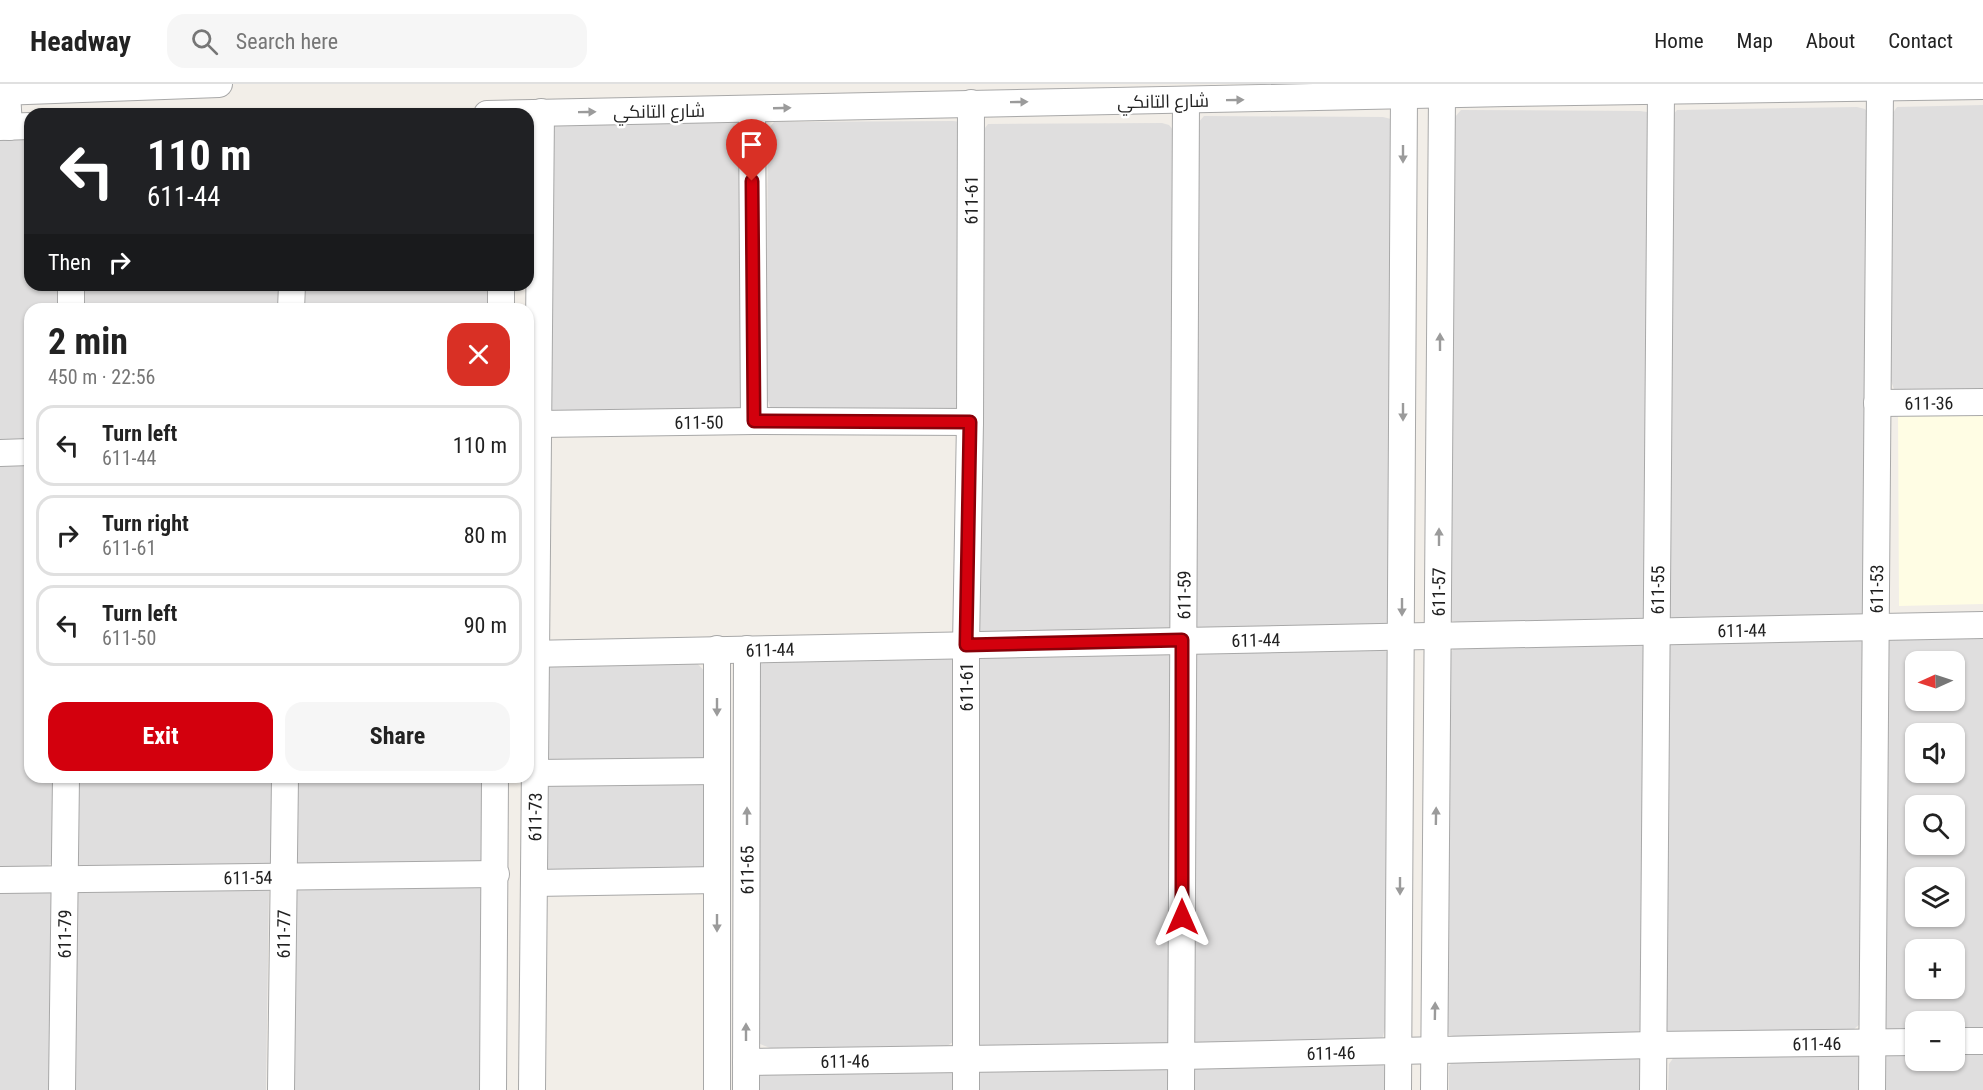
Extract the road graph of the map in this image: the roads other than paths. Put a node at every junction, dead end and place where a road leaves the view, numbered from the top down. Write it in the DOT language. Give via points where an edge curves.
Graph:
graph roads {
  1 [pos="219,84"];
  2 [pos="1983,86"];
  3 [pos="1508,88"];
  4 [pos="1880,89"];
  5 [pos="4,92"];
  6 [pos="1661,92"];
  7 [pos="1077,93"];
  8 [pos="1404,95"];
  9 [pos="1442,95"];
  10 [pos="1185,101"];
  11 [pos="971,103"];
  12 [pos="752,109"];
  13 [pos="534,112"];
  14 [pos="541,112"];
  15 [pos="13,127"];
  16 [pos="1877,402"];
  17 [pos="1983,402"];
  18 [pos="754,421"];
  19 [pos="970,422"];
  20 [pos="538,424"];
  21 [pos="24,452"];
  22 [pos="0,453"];
  23 [pos="534,577"];
  24 [pos="1983,625"];
  25 [pos="1876,627"];
  26 [pos="1657,630"];
  27 [pos="1402,635"];
  28 [pos="1438,635"];
  29 [pos="1182,640"];
  30 [pos="966,645"];
  31 [pos="717,649"];
  32 [pos="747,649"];
  33 [pos="534,654"];
  34 [pos="534,733"];
  35 [pos="717,771"];
  36 [pos="535,773"];
  37 [pos="66,783"];
  38 [pos="285,783"];
  39 [pos="495,783"];
  40 [pos="496,874"];
  41 [pos="284,877"];
  42 [pos="64,879"];
  43 [pos="0,880"];
  44 [pos="717,880"];
  45 [pos="534,883"];
  46 [pos="1965,1041"];
  47 [pos="1983,1041"];
  48 [pos="1905,1042"];
  49 [pos="1873,1043"];
  50 [pos="1653,1046"];
  51 [pos="1434,1050"];
  52 [pos="1399,1051"];
  53 [pos="1181,1056"];
  54 [pos="967,1058"];
  55 [pos="746,1062"];
  56 [pos="62,1090"];
  57 [pos="280,1090"];
  58 [pos="493,1090"];
  59 [pos="532,1090"];
  60 [pos="717,1090"];
  61 [pos="746,1090"];
  62 [pos="966,1090"];
  63 [pos="1181,1090"];
  64 [pos="1398,1090"];
  65 [pos="1434,1090"];
  66 [pos="1653,1090"];
  67 [pos="1872,1090"];
  1 -- 5 [label="street"];
  2 -- 4 [label="street, شارع التانكي"];
  3 -- 6 [label="street, شارع التانكي"];
  3 -- 9 [label="street, شارع التانكي"];
  4 -- 6 [label="street, شارع التانكي"];
  4 -- 16 [label="street, 611-53"];
  5 -- 15 [label="street"];
  6 -- 26 [label="street, 611-55"];
  7 -- 10 [label="street, شارع التانكي"];
  11 -- 7 [label="street, شارع التانكي, one-way"];
  8 -- 9 [label="street, شارع التانكي"];
  10 -- 8 [label="street, شارع التانكي, one-way"];
  8 -- 27 [label="street, 611-57, one-way"];
  28 -- 9 [label="street, 611-57, one-way"];
  10 -- 29 [label="street, 611-59"];
  12 -- 11 [label="street, شارع التانكي, one-way"];
  11 -- 19 [label="street, 611-61"];
  14 -- 12 [label="street, شارع التانكي, one-way"];
  12 -- 18 [label="street"];
  13 -- 14 [label="street, شارع التانكي"];
  14 -- 20 [label="street, 611-73"];
  16 -- 17 [label="street, 611-36"];
  16 -- 25 [label="street, 611-53"];
  18 -- 19 [label="street, 611-50"];
  18 -- 20 [label="street, 611-50"];
  19 -- 30 [label="street, 611-61"];
  20 -- 23 [label="street, 611-73"];
  21 -- 22 [label="street"];
  24 -- 25 [label="street, 611-44"];
  25 -- 26 [label="street, 611-44"];
  25 -- 49 [label="street, 611-53"];
  26 -- 28 [label="street, 611-44"];
  26 -- 50 [label="street, 611-55"];
  27 -- 28 [label="street, 611-44"];
  27 -- 29 [label="street, 611-44"];
  27 -- 52 [label="street, 611-57, one-way"];
  51 -- 28 [label="street, 611-57, one-way"];
  29 -- 30 [label="street, 611-44"];
  29 -- 53 [label="street, 611-59"];
  30 -- 32 [label="street, 611-44"];
  30 -- 54 [label="street, 611-61"];
  31 -- 32 [label="street, 611-44"];
  31 -- 33 [label="street, 611-44"];
  31 -- 35 [label="street, 611-65, one-way"];
  55 -- 32 [label="street, 611-65, one-way"];
  34 -- 36 [label="street, 611-73"];
  35 -- 36 [label="street"];
  35 -- 44 [label="street, 611-65"];
  36 -- 45 [label="street, 611-73"];
  37 -- 42 [label="street, 611-79"];
  38 -- 41 [label="street, 611-77"];
  39 -- 40 [label="street"];
  40 -- 41 [label="street, 611-54"];
  40 -- 58 [label="street"];
  41 -- 42 [label="street, 611-54"];
  41 -- 57 [label="street, 611-77"];
  42 -- 43 [label="street, 611-54"];
  42 -- 56 [label="street, 611-79"];
  44 -- 45 [label="street"];
  44 -- 60 [label="street, 611-65, one-way"];
  45 -- 59 [label="street, 611-73"];
  46 -- 47 [label="street"];
  48 -- 49 [label="street, 611-46"];
  49 -- 50 [label="street, 611-46"];
  49 -- 67 [label="street, 611-53"];
  50 -- 51 [label="street, 611-46"];
  50 -- 66 [label="street, 611-55"];
  51 -- 52 [label="street, 611-46"];
  51 -- 65 [label="street, 611-57"];
  52 -- 53 [label="street, 611-46"];
  52 -- 64 [label="street, 611-57"];
  53 -- 54 [label="street, 611-46"];
  53 -- 63 [label="street, 611-59"];
  54 -- 55 [label="street, 611-46"];
  54 -- 62 [label="street, 611-61"];
  55 -- 61 [label="street, 611-65"];
}
